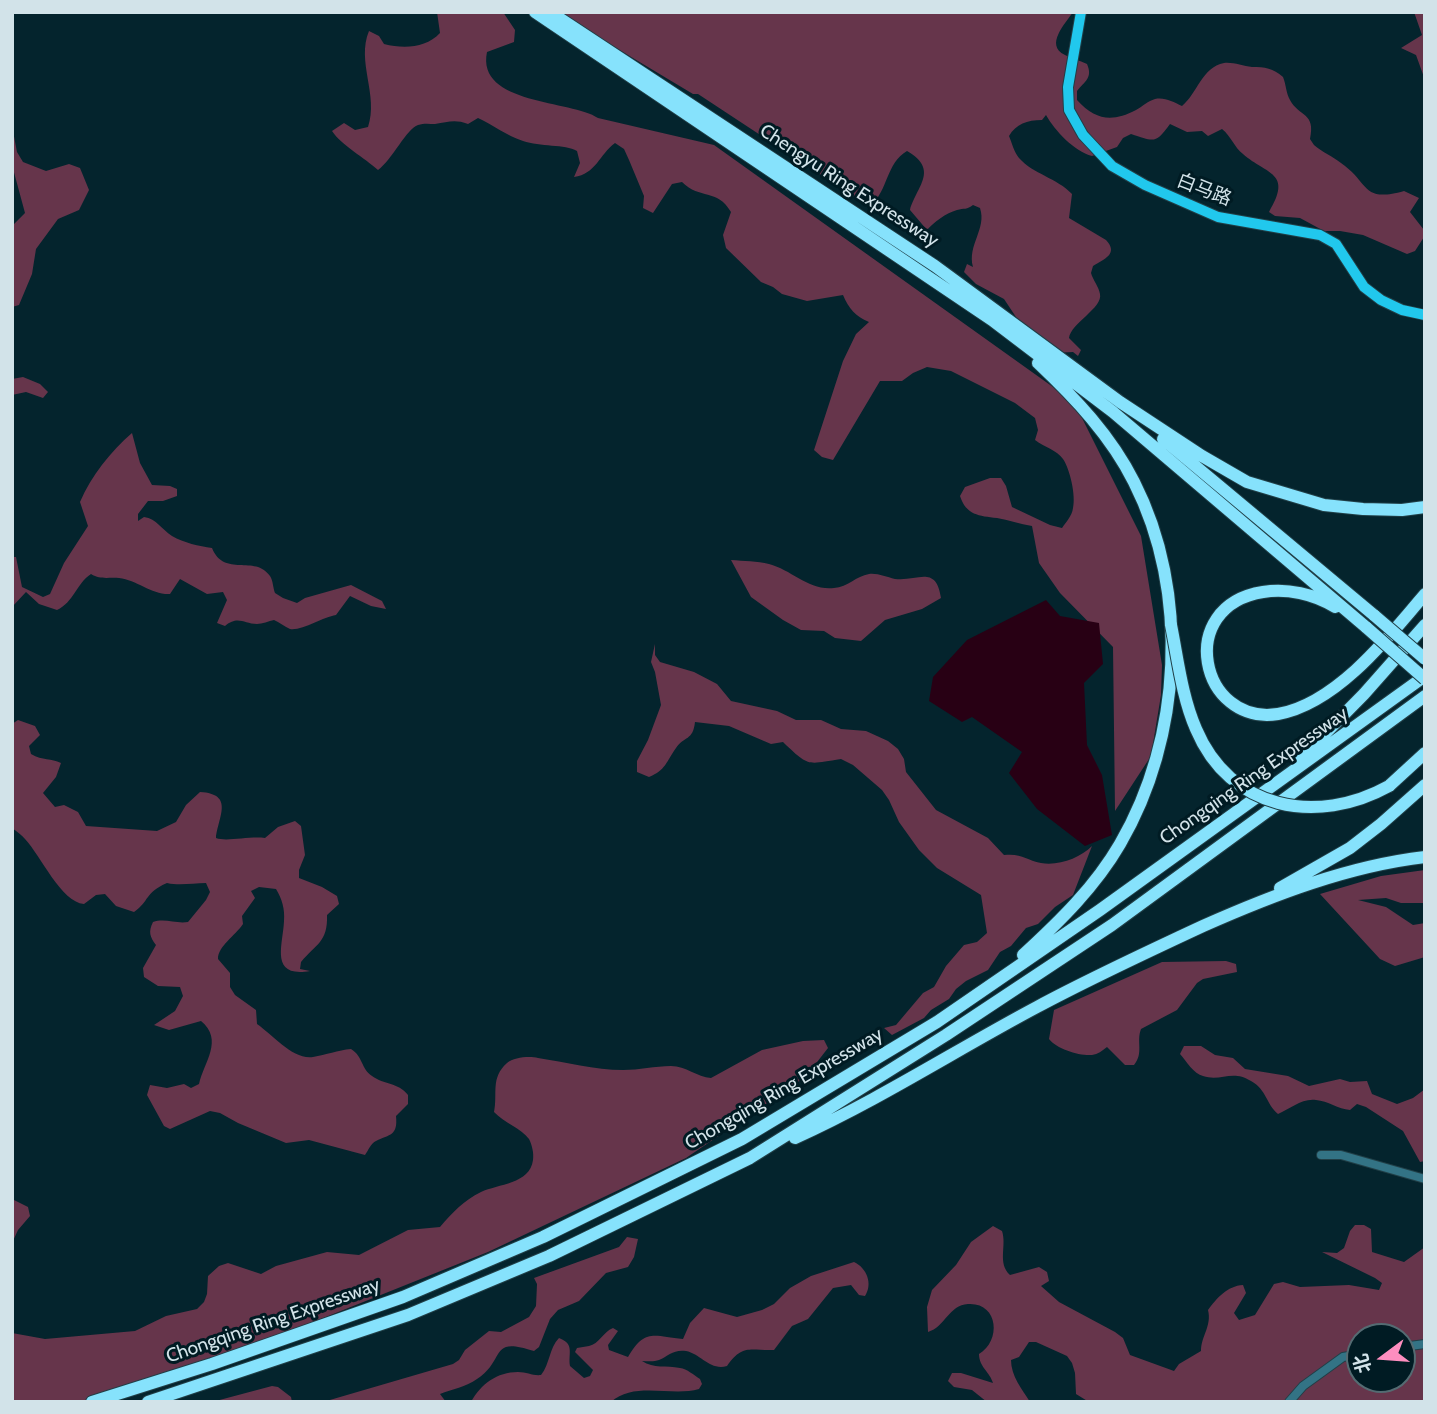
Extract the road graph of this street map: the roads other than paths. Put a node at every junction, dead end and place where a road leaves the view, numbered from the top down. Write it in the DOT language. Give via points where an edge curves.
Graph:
graph roads {
  1 [pos="535,12"];
  2 [pos="550,12"];
  3 [pos="1081,12"];
  4 [pos="1425,315"];
  5 [pos="992,320"];
  6 [pos="1120,402"];
  7 [pos="1425,508"];
  8 [pos="1425,594"];
  9 [pos="1171,625"];
  10 [pos="1425,625"];
  11 [pos="1367,628"];
  12 [pos="1425,659"];
  13 [pos="1425,678"];
  14 [pos="1425,696"];
  15 [pos="1425,754"];
  16 [pos="1282,778"];
  17 [pos="1425,785"];
  18 [pos="1425,857"];
  19 [pos="1253,904"];
  20 [pos="981,992"];
  21 [pos="1321,1155"];
  22 [pos="750,1158"];
  23 [pos="1425,1180"];
  24 [pos="1346,1356"];
  25 [pos="92,1402"];
  26 [pos="148,1402"];
  27 [pos="1289,1402"];
  1 -- 5 [label="highway, Chengyu Ring Expressway"];
  2 -- 6 [label="highway, Chengyu Ring Expressway" via="935,267"];
  3 -- 4 [label="main road, 白马路" via="1068,87 1069,110 1083,135 1112,166 1218,217 1320,235 1336,244 1364,287 1381,300"];
  5 -- 9 [label="highway" via="1068,391 1114,449 1134,483 1162,561"];
  5 -- 11 [label="highway" via="1113,412"];
  6 -- 7 [label="highway" via="1247,482 1324,505"];
  6 -- 12 [label="highway, bridge"];
  8 -- 11 [label="highway" via="1354,671 1326,693 1279,714 1245,710 1227,698 1216,686 1205,653 1218,617 1250,594 1277,590 1324,601"];
  9 -- 15 [label="highway, bridge" via="1196,729 1214,760 1265,800 1314,809 1348,804 1389,786"];
  9 -- 20 [label="highway, bridge" via="1168,708 1160,744 1121,844 1063,918"];
  10 -- 16 [label="highway"];
  11 -- 13 [label="highway, bridge"];
  13 -- 16 [label="highway, Chongqing Ring Expressway"];
  14 -- 22 [label="highway, Chongqing Ring Expressway" via="1112,925"];
  16 -- 20 [label="highway, Chongqing Ring Expressway"];
  17 -- 19 [label="highway" via="1350,848"];
  18 -- 19 [label="highway" via="1328,878"];
  19 -- 22 [label="highway" via="1036,1007 901,1085"];
  20 -- 25 [label="highway, Chongqing Ring Expressway" via="742,1139 542,1237 415,1292"];
  21 -- 23 [label="street" via="1341,1155"];
  22 -- 26 [label="highway, Chongqing Ring Expressway" via="549,1256 408,1315"];
  24 -- 27 [label="street" via="1303,1386"];
}
